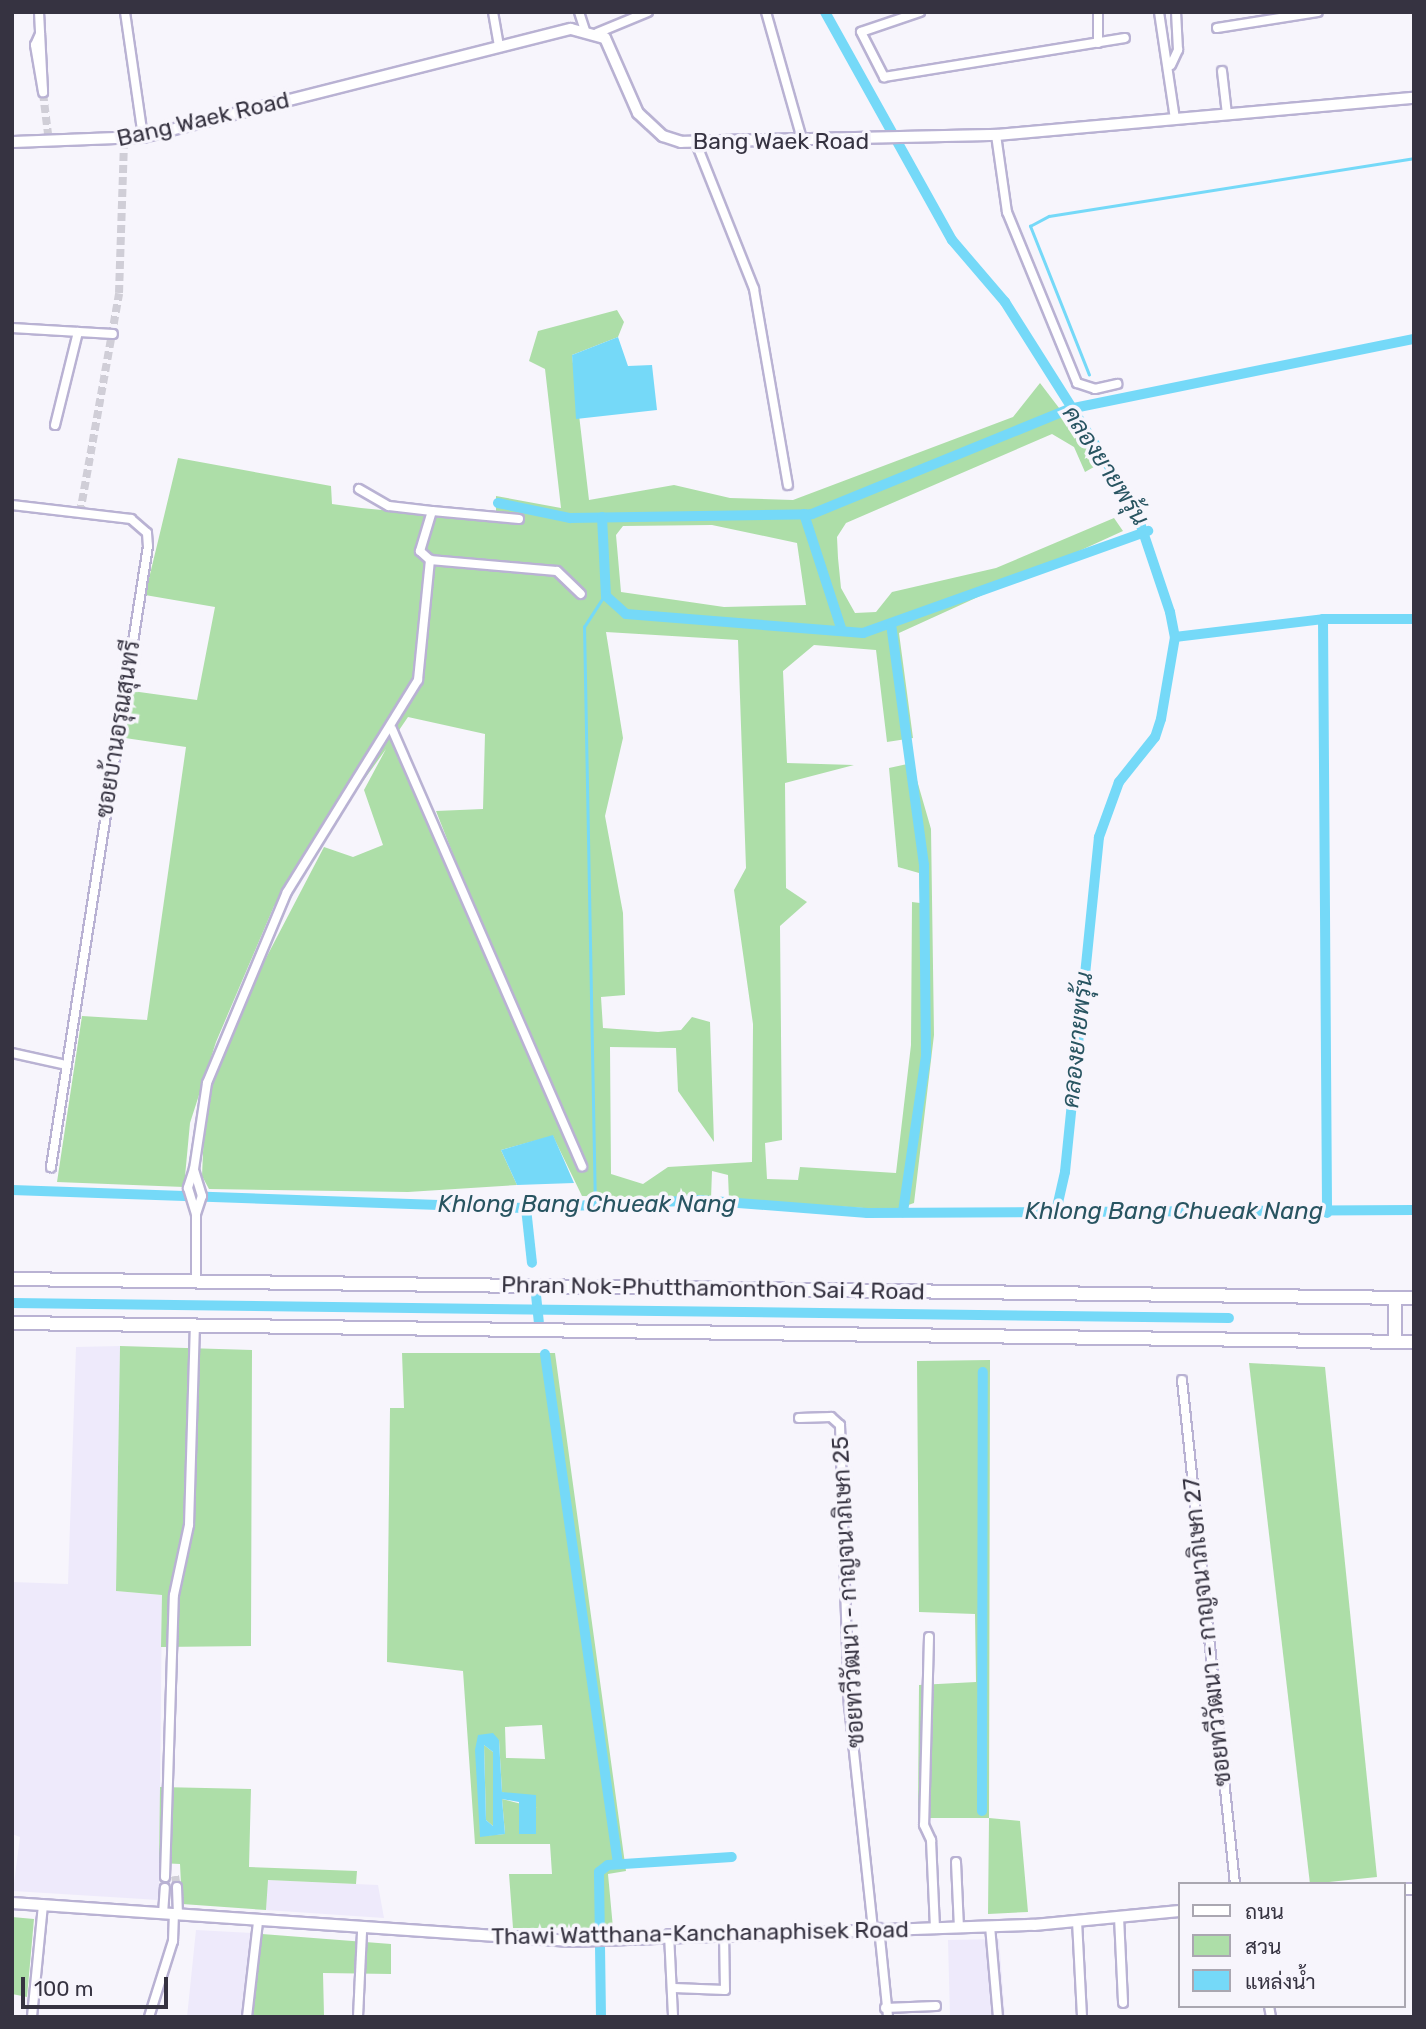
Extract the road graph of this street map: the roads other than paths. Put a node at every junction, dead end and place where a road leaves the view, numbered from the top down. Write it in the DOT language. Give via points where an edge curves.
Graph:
graph roads {
  1 [pos="39,12"];
  2 [pos="125,12"];
  3 [pos="493,12"];
  4 [pos="579,12"];
  5 [pos="648,12"];
  6 [pos="766,12"];
  7 [pos="920,12"];
  8 [pos="1098,12"];
  9 [pos="1159,12"];
  10 [pos="1176,12"];
  11 [pos="1318,12"];
  12 [pos="1268,16"];
  13 [pos="1217,29"];
  14 [pos="585,30"];
  15 [pos="597,33"];
  16 [pos="1125,38"];
  17 [pos="1098,43"];
  18 [pos="499,45"];
  19 [pos="1171,65"];
  20 [pos="1222,71"];
  21 [pos="43,91"];
  22 [pos="1414,98"];
  23 [pos="1227,114"];
  24 [pos="1175,119"];
  25 [pos="996,135"];
  26 [pos="143,137"];
  27 [pos="12,142"];
  28 [pos="696,143"];
  29 [pos="803,143"];
  30 [pos="12,328"];
  31 [pos="78,332"];
  32 [pos="113,334"];
  33 [pos="1117,384"];
  34 [pos="55,425"];
  35 [pos="788,485"];
  36 [pos="359,489"];
  37 [pos="12,505"];
  38 [pos="432,511"];
  39 [pos="519,519"];
  40 [pos="430,560"];
  41 [pos="581,594"];
  42 [pos="391,729"];
  43 [pos="12,1053"];
  44 [pos="62,1064"];
  45 [pos="51,1167"];
  46 [pos="582,1167"];
  47 [pos="194,1176"];
  48 [pos="196,1210"];
  49 [pos="12,1279"];
  50 [pos="196,1281"];
  51 [pos="1395,1298"];
  52 [pos="1414,1298"];
  53 [pos="12,1323"];
  54 [pos="195,1326"];
  55 [pos="1395,1342"];
  56 [pos="1414,1342"];
  57 [pos="1182,1380"];
  58 [pos="799,1418"];
  59 [pos="929,1637"];
  60 [pos="957,1862"];
  61 [pos="171,1864"];
  62 [pos="176,1876"];
  63 [pos="165,1877"];
  64 [pos="1235,1882"];
  65 [pos="177,1887"];
  66 [pos="165,1888"];
  67 [pos="12,1903"];
  68 [pos="43,1905"];
  69 [pos="1178,1911"];
  70 [pos="172,1914"];
  71 [pos="1119,1917"];
  72 [pos="1077,1921"];
  73 [pos="258,1922"];
  74 [pos="990,1926"];
  75 [pos="959,1927"];
  76 [pos="876,1928"];
  77 [pos="935,1928"];
  78 [pos="362,1931"];
  79 [pos="724,1931"];
  80 [pos="669,1934"];
  81 [pos="674,1988"];
  82 [pos="1123,2003"];
  83 [pos="936,2006"];
  84 [pos="886,2012"];
  85 [pos="33,2017"];
  86 [pos="149,2017"];
  87 [pos="247,2017"];
  88 [pos="358,2017"];
  89 [pos="673,2017"];
  90 [pos="998,2017"];
  91 [pos="1082,2017"];
  1 -- 21 [label="street"];
  2 -- 26 [label="street"];
  3 -- 18 [label="street"];
  4 -- 14 [label="street"];
  5 -- 15 [label="street"];
  6 -- 29 [label="street"];
  7 -- 17 [label="street" via="861,32 884,77"];
  8 -- 17 [label="street"];
  9 -- 19 [label="street"];
  10 -- 19 [label="street" via="1178,50"];
  11 -- 12 [label="street"];
  12 -- 13 [label="street"];
  14 -- 15 [label="main road, Bang Waek Road"];
  14 -- 18 [label="main road, Bang Waek Road"];
  15 -- 28 [label="main road, Bang Waek Road" via="615,52 649,126"];
  16 -- 17 [label="street"];
  18 -- 26 [label="main road, Bang Waek Road"];
  19 -- 24 [label="street"];
  20 -- 23 [label="street"];
  22 -- 23 [label="main road, Bang Waek Road"];
  23 -- 24 [label="main road, Bang Waek Road"];
  24 -- 25 [label="main road, Bang Waek Road"];
  25 -- 29 [label="main road, Bang Waek Road"];
  25 -- 33 [label="street" via="1007,212 1077,383 1095,389"];
  26 -- 27 [label="main road, Bang Waek Road"];
  28 -- 29 [label="main road, Bang Waek Road"];
  28 -- 35 [label="street" via="757,300"];
  30 -- 31 [label="street"];
  31 -- 32 [label="street"];
  31 -- 34 [label="street"];
  36 -- 38 [label="street" via="389,506"];
  37 -- 44 [label="street, ซอยบ้านอรุณสุนทรี" via="131,519 146,533 148,545 86,950"];
  38 -- 39 [label="street"];
  38 -- 40 [label="street" via="421,551"];
  40 -- 41 [label="street" via="557,571"];
  40 -- 42 [label="street" via="418,680"];
  42 -- 46 [label="street"];
  42 -- 47 [label="street" via="287,892 207,1083"];
  43 -- 44 [label="street"];
  44 -- 45 [label="street, ซอยบ้านอรุณสุนทรี"];
  47 -- 48 [label="street"];
  47 -- 48 [label="street"];
  48 -- 50 [label="street"];
  49 -- 50 [label="main road, Phran Nok-Phutthamonthon Sai 4 Road"];
  50 -- 51 [label="main road, Phran Nok-Phutthamonthon Sai 4 Road"];
  51 -- 52 [label="main road, Phran Nok-Phutthamonthon Sai 4 Road"];
  51 -- 55 [label="main road"];
  53 -- 54 [label="main road, Phran Nok-Phutthamonthon Sai 4 Road"];
  54 -- 55 [label="main road, Phran Nok-Phutthamonthon Sai 4 Road"];
  54 -- 61 [label="street" via="189,1525 174,1595"];
  55 -- 56 [label="main road, Phran Nok-Phutthamonthon Sai 4 Road"];
  57 -- 64 [label="street, ซอยทวีวัฒนา - กาญจนาภิเษก 27"];
  58 -- 76 [label="street, ซอยทวีวัฒนา - กาญจนาภิเษก 25" via="831,1418 840,1425 849,1705"];
  59 -- 77 [label="street" via="924,1825 931,1840"];
  60 -- 75 [label="street"];
  61 -- 62 [label="street"];
  61 -- 63 [label="street"];
  65 -- 70 [label="street"];
  66 -- 70 [label="street"];
  67 -- 68 [label="street, Thawi Watthana-Kanchanaphisek Road"];
  68 -- 70 [label="street, Thawi Watthana-Kanchanaphisek Road"];
  68 -- 85 [label="street"];
  69 -- 71 [label="street, Thawi Watthana-Kanchanaphisek Road"];
  70 -- 73 [label="street, Thawi Watthana-Kanchanaphisek Road"];
  70 -- 86 [label="street" via="173,1941"];
  71 -- 72 [label="street, Thawi Watthana-Kanchanaphisek Road"];
  71 -- 82 [label="street"];
  72 -- 74 [label="street, Thawi Watthana-Kanchanaphisek Road"];
  72 -- 91 [label="street"];
  73 -- 78 [label="street, Thawi Watthana-Kanchanaphisek Road"];
  73 -- 87 [label="street"];
  74 -- 75 [label="street, Thawi Watthana-Kanchanaphisek Road"];
  74 -- 90 [label="street"];
  75 -- 77 [label="street, Thawi Watthana-Kanchanaphisek Road"];
  76 -- 77 [label="street, Thawi Watthana-Kanchanaphisek Road"];
  76 -- 79 [label="street, Thawi Watthana-Kanchanaphisek Road"];
  76 -- 84 [label="street"];
  78 -- 80 [label="street, Thawi Watthana-Kanchanaphisek Road" via="577,1940"];
  78 -- 88 [label="street"];
  79 -- 80 [label="street, Thawi Watthana-Kanchanaphisek Road"];
  79 -- 81 [label="street" via="725,1990"];
  80 -- 81 [label="street"];
  81 -- 89 [label="street"];
  83 -- 84 [label="street"];
}
